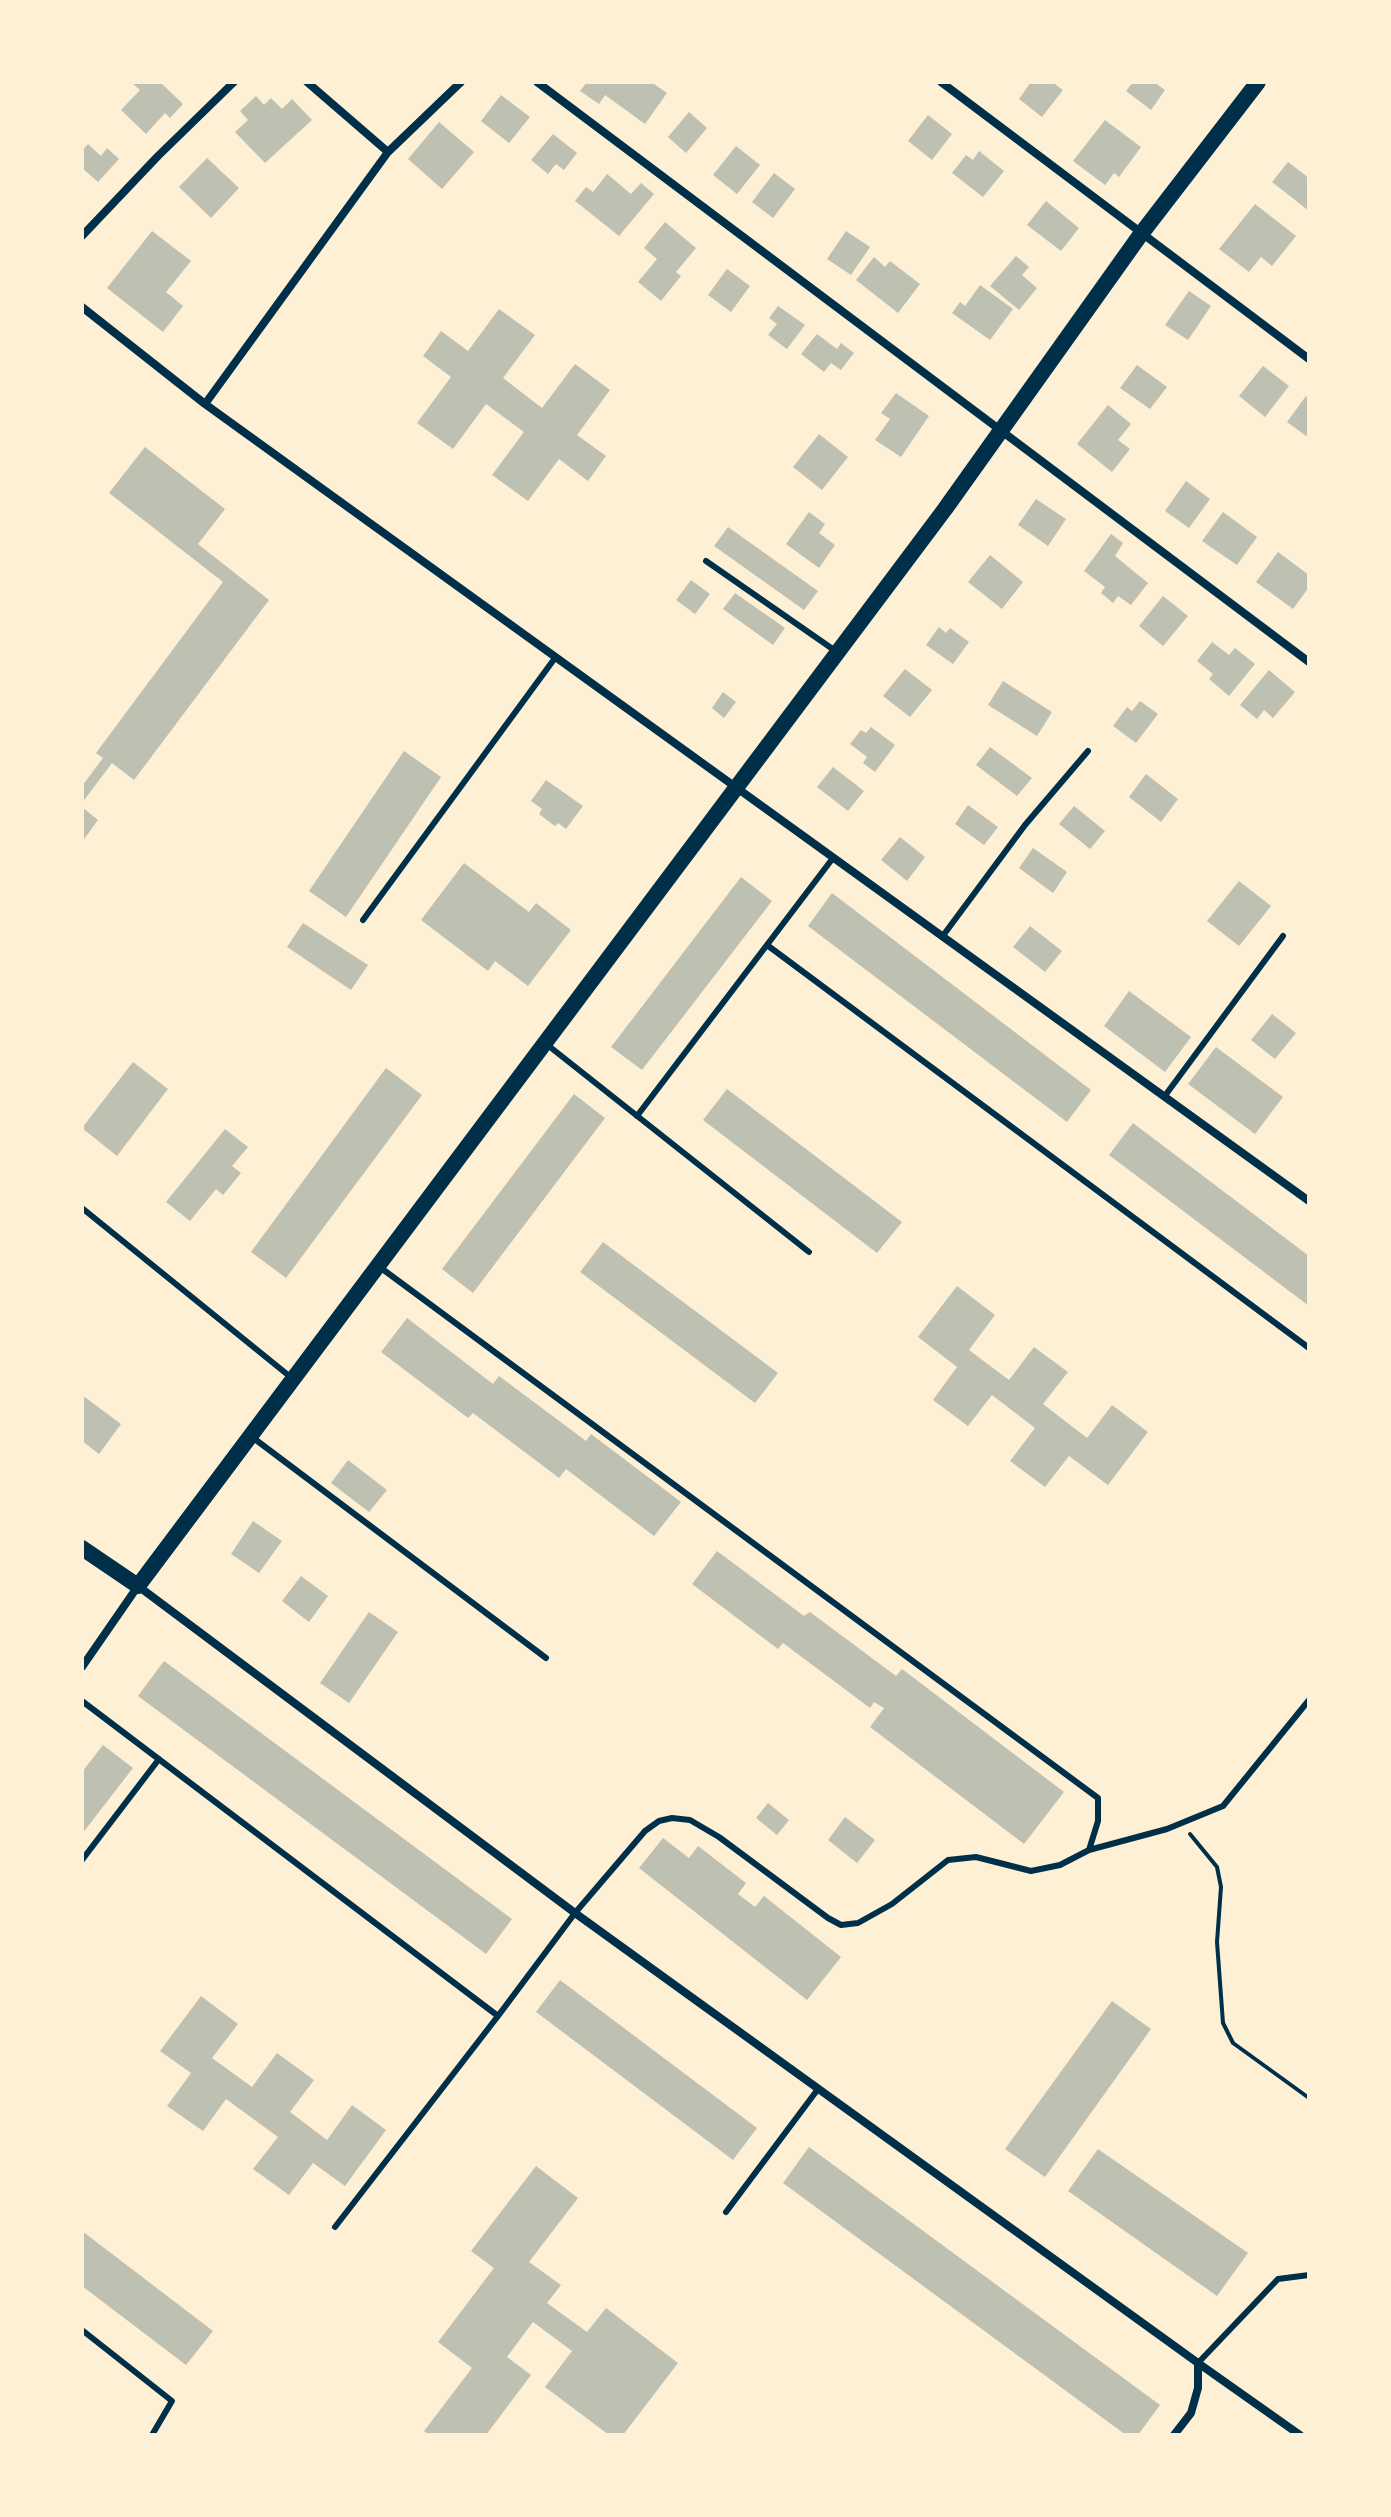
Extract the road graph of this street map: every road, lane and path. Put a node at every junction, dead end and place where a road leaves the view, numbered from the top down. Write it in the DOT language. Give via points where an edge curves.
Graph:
graph roads {
  1 [pos="234,82"];
  2 [pos="307,82"];
  3 [pos="461,82"];
  4 [pos="537,82"];
  5 [pos="941,82"];
  6 [pos="1258,82"];
  7 [pos="388,152"];
  8 [pos="1141,234"];
  9 [pos="82,236"];
  10 [pos="82,307"];
  11 [pos="1309,359"];
  12 [pos="205,404"];
  13 [pos="1001,430"];
  14 [pos="706,561"];
  15 [pos="837,652"];
  16 [pos="555,658"];
  17 [pos="1309,662"];
  18 [pos="1088,751"];
  19 [pos="735,788"];
  20 [pos="833,858"];
  21 [pos="363,920"];
  22 [pos="1283,936"];
  23 [pos="942,937"];
  24 [pos="767,945"];
  25 [pos="545,1043"];
  26 [pos="1164,1097"];
  27 [pos="637,1116"];
  28 [pos="1309,1201"];
  29 [pos="82,1208"];
  30 [pos="809,1252"];
  31 [pos="378,1266"];
  32 [pos="1309,1348"];
  33 [pos="293,1379"];
  34 [pos="250,1436"];
  35 [pos="82,1548"];
  36 [pos="138,1586"];
  37 [pos="546,1658"];
  38 [pos="82,1667"];
  39 [pos="1309,1700"];
  40 [pos="82,1701"];
  41 [pos="159,1759"];
  42 [pos="1180,1823"];
  43 [pos="1089,1850"];
  44 [pos="82,1860"];
  45 [pos="575,1913"];
  46 [pos="498,2016"];
  47 [pos="818,2089"];
  48 [pos="1309,2098"];
  49 [pos="726,2212"];
  50 [pos="335,2227"];
  51 [pos="1309,2275"];
  52 [pos="82,2330"];
  53 [pos="1198,2363"];
  54 [pos="152,2435"];
  55 [pos="1174,2435"];
  56 [pos="1300,2435"];
  1 -- 9 [label="street"];
  2 -- 7 [label="street"];
  3 -- 7 [label="street"];
  4 -- 13 [label="street"];
  5 -- 8 [label="street"];
  6 -- 8 [label="main road"];
  7 -- 12 [label="street"];
  8 -- 11 [label="street"];
  8 -- 13 [label="main road"];
  10 -- 12 [label="street"];
  12 -- 16 [label="street"];
  13 -- 15 [label="main road"];
  13 -- 17 [label="street"];
  14 -- 15 [label="lane"];
  15 -- 19 [label="main road"];
  16 -- 19 [label="street"];
  16 -- 21 [label="lane"];
  18 -- 23 [label="lane"];
  19 -- 20 [label="street"];
  19 -- 25 [label="main road"];
  20 -- 23 [label="street"];
  20 -- 24 [label="lane"];
  22 -- 26 [label="lane"];
  23 -- 26 [label="street"];
  24 -- 27 [label="lane"];
  24 -- 32 [label="lane"];
  25 -- 27 [label="lane"];
  25 -- 31 [label="main road"];
  26 -- 28 [label="street"];
  27 -- 30 [label="lane"];
  29 -- 33 [label="lane"];
  31 -- 33 [label="main road"];
  31 -- 43 [label="lane" via="1098,1798"];
  33 -- 34 [label="main road"];
  34 -- 36 [label="main road"];
  34 -- 37 [label="lane"];
  35 -- 36 [label="main road"];
  36 -- 38 [label="street"];
  36 -- 45 [label="street"];
  39 -- 42 [label="lane" via="1223,1806"];
  40 -- 41 [label="lane"];
  41 -- 44 [label="lane"];
  41 -- 46 [label="lane"];
  42 -- 43 [label="lane"];
  42 -- 48 [label="path" via="1217,1867 1223,2023 1233,2043"];
  43 -- 45 [label="lane" via="1060,1865 1031,1871 976,1857 948,1860 892,1904 858,1923 841,1925 719,1837 690,1820 672,1818 645,1831"];
  45 -- 46 [label="lane"];
  45 -- 47 [label="street"];
  46 -- 50 [label="lane"];
  47 -- 49 [label="lane"];
  47 -- 53 [label="street"];
  51 -- 53 [label="lane" via="1278,2279"];
  52 -- 54 [label="lane" via="172,2401"];
  53 -- 55 [label="street" via="1191,2413"];
  53 -- 56 [label="street"];
}
